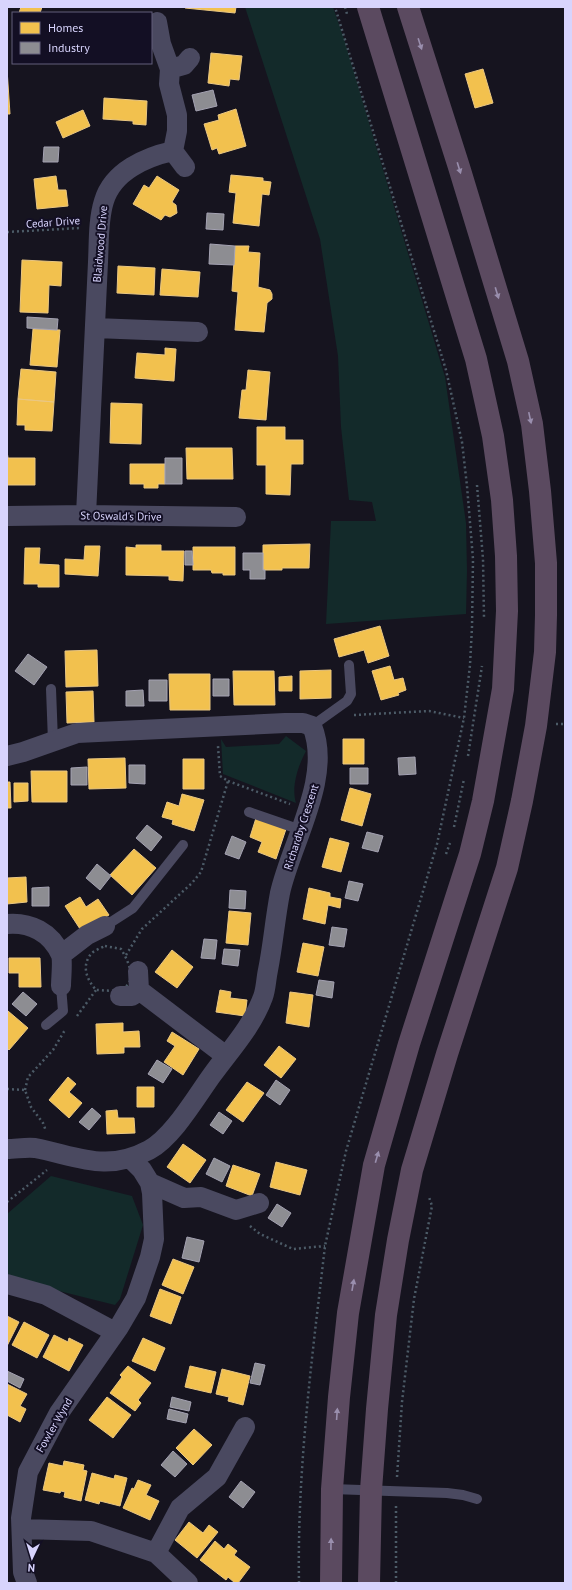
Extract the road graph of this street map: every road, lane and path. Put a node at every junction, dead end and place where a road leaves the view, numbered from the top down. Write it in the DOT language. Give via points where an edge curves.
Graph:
graph roads {
  1 [pos="335,7"];
  2 [pos="345,7"];
  3 [pos="368,7"];
  4 [pos="408,7"];
  5 [pos="347,15"];
  6 [pos="158,22"];
  7 [pos="190,58"];
  8 [pos="170,69"];
  9 [pos="173,151"];
  10 [pos="186,167"];
  11 [pos="100,227"];
  12 [pos="7,232"];
  13 [pos="94,328"];
  14 [pos="198,332"];
  15 [pos="476,478"];
  16 [pos="86,515"];
  17 [pos="7,516"];
  18 [pos="236,517"];
  19 [pos="484,621"];
  20 [pos="482,659"];
  21 [pos="350,665"];
  22 [pos="51,689"];
  23 [pos="464,718"];
  24 [pos="319,721"];
  25 [pos="53,741"];
  26 [pos="7,756"];
  27 [pos="468,756"];
  28 [pos="465,772"];
  29 [pos="228,781"];
  30 [pos="307,810"];
  31 [pos="249,812"];
  32 [pos="301,830"];
  33 [pos="452,833"];
  34 [pos="450,840"];
  35 [pos="183,845"];
  36 [pos="446,855"];
  37 [pos="7,924"];
  38 [pos="105,926"];
  39 [pos="61,955"];
  40 [pos="61,986"];
  41 [pos="96,990"];
  42 [pos="120,996"];
  43 [pos="76,1017"];
  44 [pos="46,1025"];
  45 [pos="68,1026"];
  46 [pos="226,1056"];
  47 [pos="7,1089"];
  48 [pos="25,1090"];
  49 [pos="49,1143"];
  50 [pos="7,1149"];
  51 [pos="131,1158"];
  52 [pos="150,1183"];
  53 [pos="428,1194"];
  54 [pos="7,1202"];
  55 [pos="259,1203"];
  56 [pos="260,1234"];
  57 [pos="325,1246"];
  58 [pos="7,1284"];
  59 [pos="115,1332"];
  60 [pos="245,1427"];
  61 [pos="332,1489"];
  62 [pos="371,1490"];
  63 [pos="396,1491"];
  64 [pos="477,1499"];
  65 [pos="22,1529"];
  66 [pos="156,1553"];
  67 [pos="19,1575"];
  68 [pos="188,1583"];
  69 [pos="299,1583"];
  70 [pos="331,1583"];
  71 [pos="369,1583"];
  72 [pos="396,1583"];
  1 -- 23 [label="path" via="446,370 462,442 473,559 470,665"];
  2 -- 5 [label="path"];
  61 -- 3 [label="highway, one-way" via="348,1312 374,1165 409,1044 470,854 483,801 502,689 507,611 502,500 494,436 476,358"];
  4 -- 62 [label="highway, one-way" via="519,368 532,424 546,563 546,615 544,660 536,726 507,868 412,1170 386,1314"];
  6 -- 8 [label="street"];
  7 -- 8 [label="street" via="184,65"];
  8 -- 9 [label="street" via="169,84 177,115"];
  9 -- 10 [label="street"];
  9 -- 11 [label="street, Blaidwood Drive" via="158,154 125,170 104,200"];
  11 -- 12 [label="path, Cedar Drive"];
  11 -- 13 [label="street, Blaidwood Drive"];
  13 -- 14 [label="street"];
  13 -- 16 [label="street, Blaidwood Drive"];
  15 -- 19 [label="path" via="483,559"];
  16 -- 17 [label="street, St Oswald's Drive"];
  16 -- 18 [label="street, St Oswald's Drive"];
  20 -- 27 [label="path"];
  21 -- 24 [label="lane" via="351,694 347,701"];
  22 -- 25 [label="lane"];
  23 -- 24 [label="path" via="429,710"];
  23 -- 57 [label="path" via="437,844 346,1151"];
  24 -- 25 [label="street" via="77,733"];
  24 -- 30 [label="street, Richardby Crescent" via="317,777"];
  25 -- 26 [label="street"];
  28 -- 33 [label="path"];
  29 -- 30 [label="path"];
  30 -- 32 [label="street, Richardby Crescent"];
  31 -- 32 [label="lane"];
  32 -- 46 [label="street, Richardby Crescent" via="280,892 263,996 252,1021"];
  34 -- 36 [label="path"];
  35 -- 38 [label="lane" via="133,908"];
  37 -- 39 [label="street" via="32,926 48,935"];
  38 -- 39 [label="street" via="87,935"];
  39 -- 40 [label="street"];
  40 -- 44 [label="lane" via="63,1011"];
  41 -- 41 [label="path" via="90,984 85,969 91,954 105,946 121,949 131,968 126,987 120,990"];
  41 -- 43 [label="path"];
  42 -- 46 [label="street" via="132,996 139,981"];
  45 -- 48 [label="path" via="53,1050 28,1077"];
  46 -- 51 [label="street, Richardby Crescent" via="171,1132 150,1150"];
  47 -- 48 [label="path"];
  48 -- 49 [label="path" via="31,1107 43,1124"];
  49 -- 50 [label="street, Richardby Crescent" via="33,1148"];
  49 -- 51 [label="street, Richardby Crescent" via="102,1163"];
  49 -- 54 [label="path" via="48,1169"];
  51 -- 52 [label="street"];
  52 -- 55 [label="street" via="184,1198 201,1197 236,1210"];
  52 -- 59 [label="street, Fowler Wynd" via="154,1239 150,1257 136,1298"];
  53 -- 63 [label="path" via="432,1206 414,1299 402,1402"];
  56 -- 57 [label="path" via="293,1249"];
  57 -- 69 [label="path" via="303,1450 298,1543"];
  58 -- 59 [label="street" via="46,1295"];
  59 -- 65 [label="street, Fowler Wynd" via="59,1413 28,1472 21,1518"];
  60 -- 66 [label="street" via="217,1477 180,1508"];
  61 -- 62 [label="lane"];
  70 -- 61 [label="highway, one-way"];
  62 -- 63 [label="lane"];
  62 -- 71 [label="highway"];
  63 -- 64 [label="lane" via="447,1493"];
  63 -- 72 [label="path"];
  65 -- 66 [label="street" via="91,1531"];
  65 -- 67 [label="street, Fowler Wynd"];
  66 -- 68 [label="street"];
}
